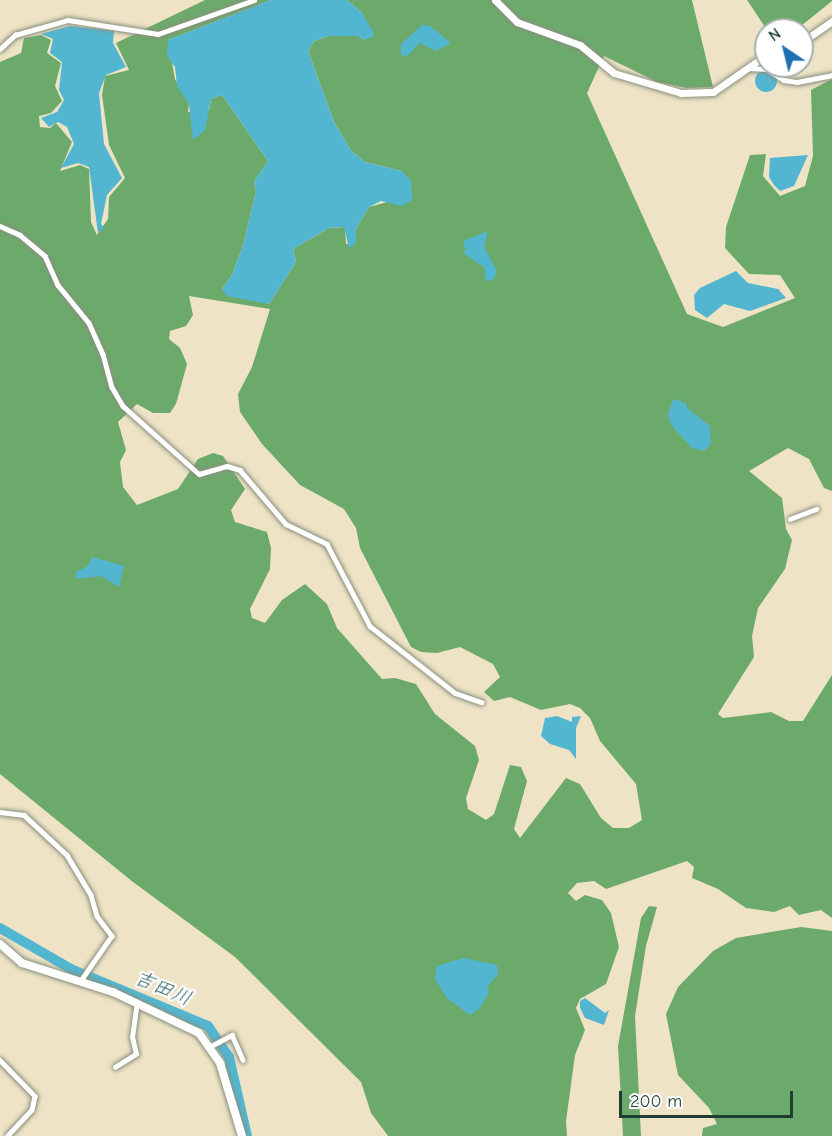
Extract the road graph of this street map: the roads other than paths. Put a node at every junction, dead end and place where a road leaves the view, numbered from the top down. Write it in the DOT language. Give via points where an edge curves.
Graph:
graph roads {
  1 [pos="254,0"];
  2 [pos="495,0"];
  3 [pos="832,21"];
  4 [pos="814,34"];
  5 [pos="0,49"];
  6 [pos="754,63"];
  7 [pos="746,68"];
  8 [pos="832,75"];
  9 [pos="0,226"];
  10 [pos="816,508"];
  11 [pos="790,519"];
  12 [pos="481,702"];
  13 [pos="0,812"];
  14 [pos="0,944"];
  15 [pos="82,980"];
  16 [pos="138,1002"];
  17 [pos="213,1044"];
  18 [pos="0,1060"];
  19 [pos="243,1060"];
  20 [pos="115,1067"];
  21 [pos="8,1136"];
  22 [pos="242,1136"];
  1 -- 5 [label="street" via="164,33 136,33 118,25 56,22 15,35"];
  2 -- 7 [label="street" via="517,22 579,45 614,73 681,93 713,92"];
  3 -- 4 [label="street"];
  6 -- 7 [label="street"];
  7 -- 8 [label="street" via="767,69 784,80 797,82"];
  9 -- 12 [label="street" via="20,235 45,256 58,285 93,330 112,387 123,406 199,474 227,466 240,470 286,524 327,544 370,626 455,693"];
  10 -- 11 [label="street"];
  13 -- 15 [label="street" via="24,815 60,848 112,936"];
  14 -- 15 [label="main road" via="22,963"];
  15 -- 16 [label="main road"];
  16 -- 17 [label="main road" via="190,1026"];
  16 -- 20 [label="street" via="132,1037 136,1053"];
  17 -- 19 [label="street" via="232,1035"];
  17 -- 22 [label="main road"];
  18 -- 21 [label="street" via="35,1096 32,1110"];
}
